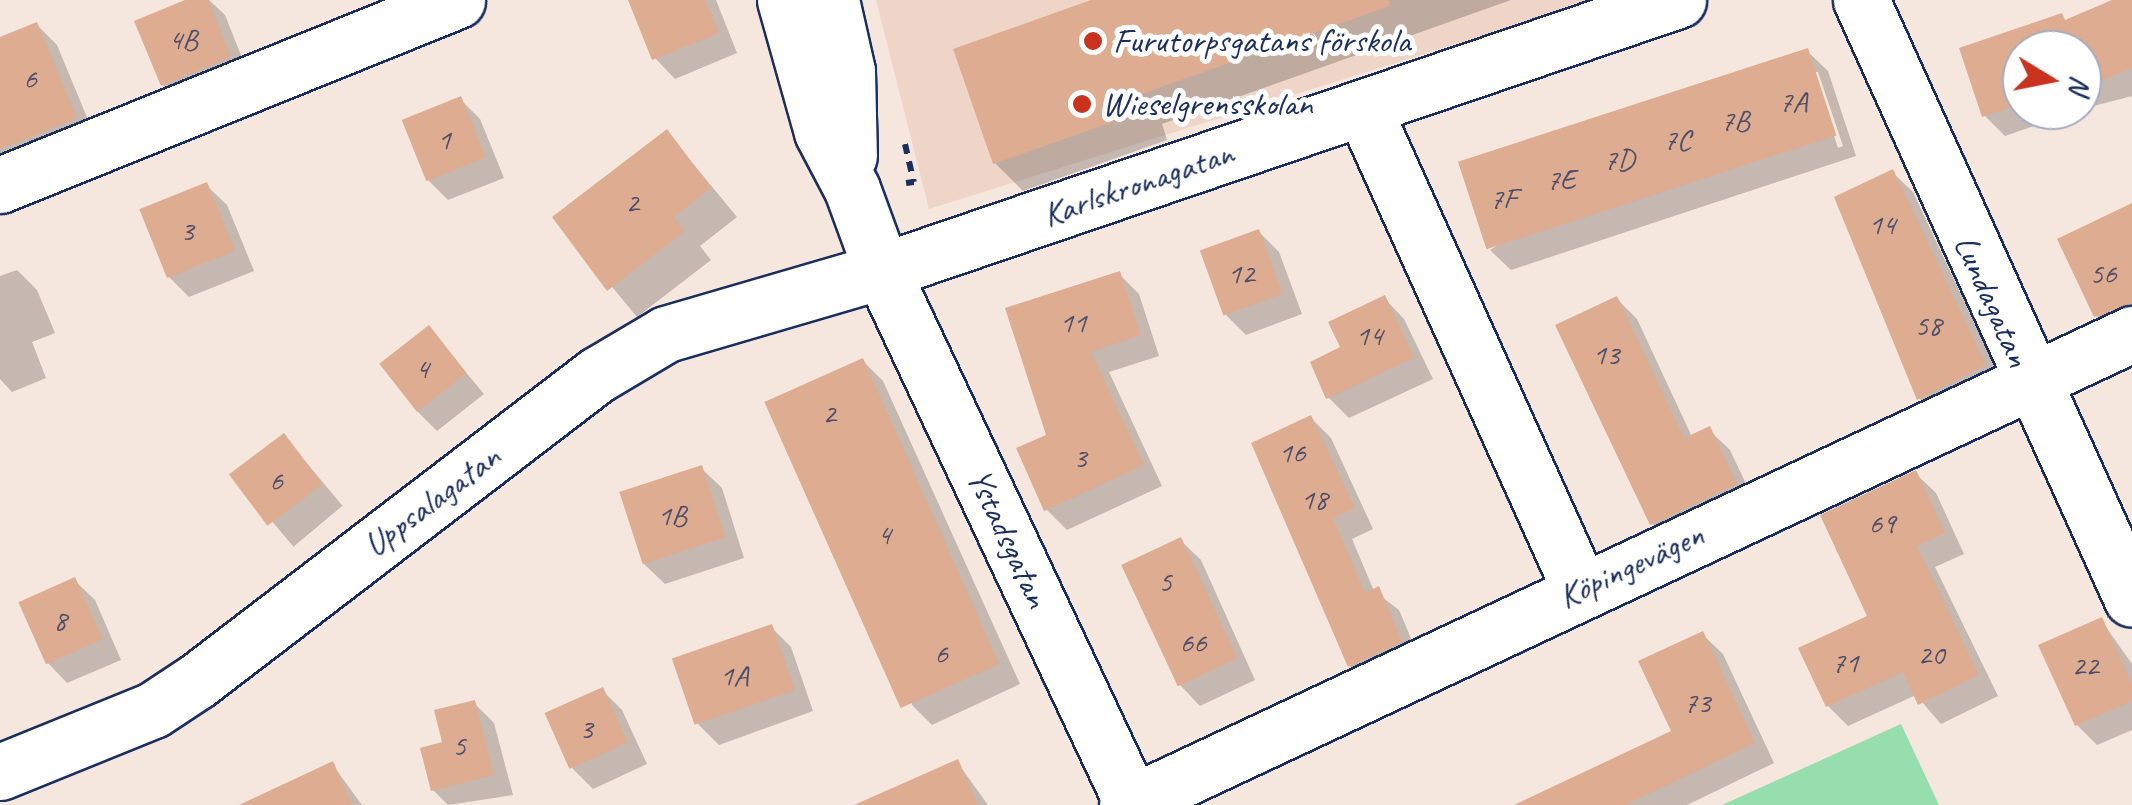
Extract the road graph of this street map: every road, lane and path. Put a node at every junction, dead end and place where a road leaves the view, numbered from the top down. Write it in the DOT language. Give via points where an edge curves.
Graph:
graph roads {
  1 [pos="457,0"];
  2 [pos="785,0"];
  3 [pos="832,0"];
  4 [pos="1678,0"];
  5 [pos="1861,0"];
  6 [pos="1363,108"];
  7 [pos="0,185"];
  8 [pos="852,189"];
  9 [pos="882,271"];
  10 [pos="2132,334"];
  11 [pos="2030,384"];
  12 [pos="1580,589"];
  13 [pos="2132,600"];
  14 [pos="0,772"];
  15 [pos="1131,804"];
  1 -- 7 [label="street"];
  2 -- 8 [label="street" via="822,132"];
  3 -- 8 [label="street" via="847,70"];
  4 -- 6 [label="street, Karlskronagatan"];
  5 -- 11 [label="street, Lundagatan"];
  6 -- 9 [label="street, Karlskronagatan"];
  6 -- 12 [label="street"];
  8 -- 9 [label="street, Ystadsgatan"];
  9 -- 14 [label="street, Uppsalagatan" via="666,334 597,375 153,710"];
  9 -- 15 [label="street, Ystadsgatan"];
  10 -- 11 [label="street, Köpingevägen"];
  11 -- 12 [label="street, Köpingevägen"];
  11 -- 13 [label="street, Lundagatan"];
  12 -- 15 [label="street, Köpingevägen"];
}
